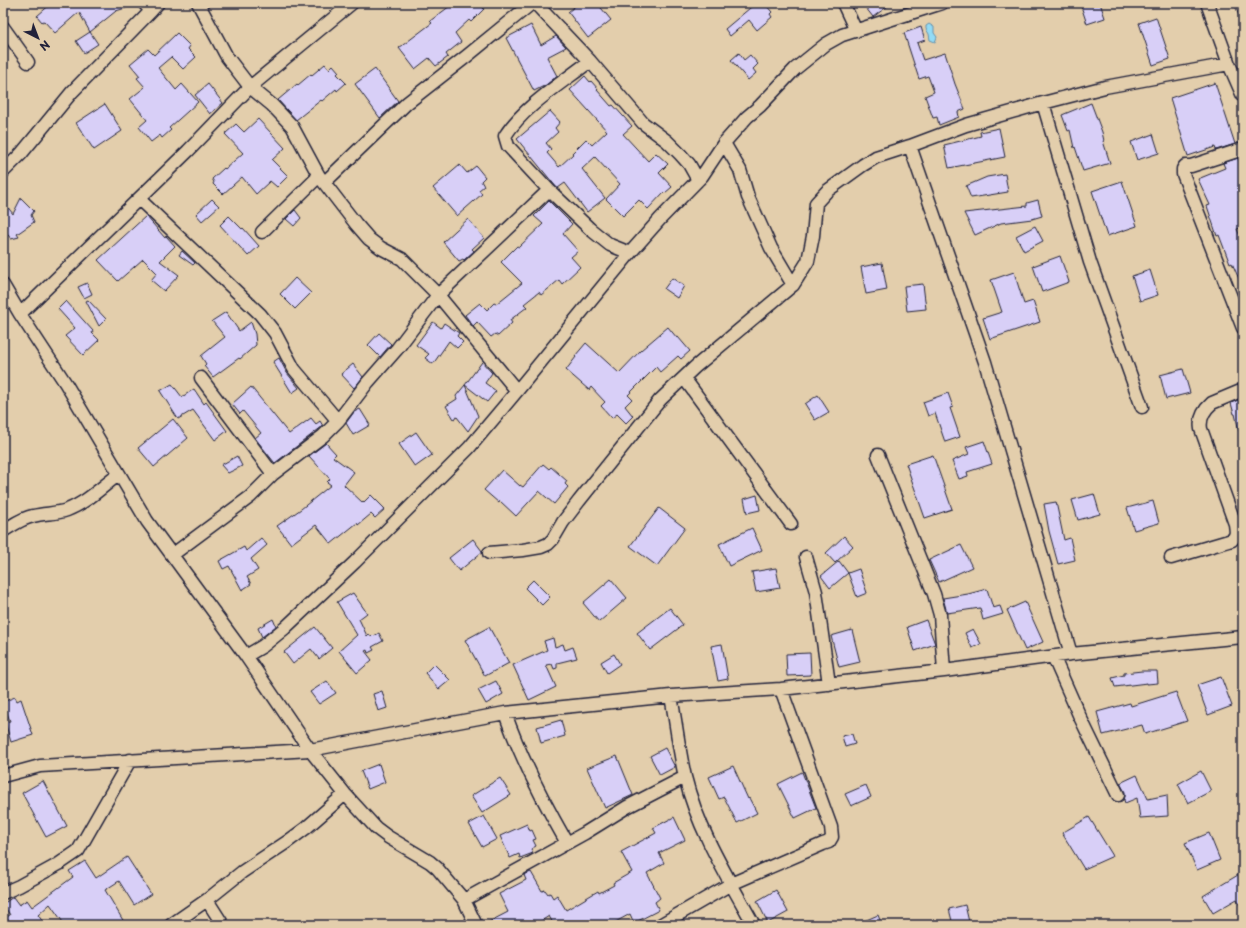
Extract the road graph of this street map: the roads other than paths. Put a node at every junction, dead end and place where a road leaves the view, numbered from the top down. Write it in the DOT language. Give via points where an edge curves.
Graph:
graph roads {
  1 [pos="198,3"];
  2 [pos="352,3"];
  3 [pos="532,3"];
  4 [pos="535,3"];
  5 [pos="843,3"];
  6 [pos="942,3"];
  7 [pos="1207,3"];
  8 [pos="151,6"];
  9 [pos="3,27"];
  10 [pos="856,31"];
  11 [pos="590,61"];
  12 [pos="28,62"];
  13 [pos="1229,64"];
  14 [pos="250,88"];
  15 [pos="1243,96"];
  16 [pos="1043,102"];
  17 [pos="724,143"];
  18 [pos="910,146"];
  19 [pos="1243,149"];
  20 [pos="3,172"];
  21 [pos="322,179"];
  22 [pos="698,180"];
  23 [pos="549,190"];
  24 [pos="139,199"];
  25 [pos="262,232"];
  26 [pos="630,253"];
  27 [pos="3,285"];
  28 [pos="793,285"];
  29 [pos="438,295"];
  30 [pos="20,314"];
  31 [pos="1243,328"];
  32 [pos="202,378"];
  33 [pos="684,378"];
  34 [pos="517,390"];
  35 [pos="1243,390"];
  36 [pos="1142,407"];
  37 [pos="338,421"];
  38 [pos="878,455"];
  39 [pos="273,474"];
  40 [pos="118,475"];
  41 [pos="791,524"];
  42 [pos="3,531"];
  43 [pos="489,553"];
  44 [pos="172,555"];
  45 [pos="806,557"];
  46 [pos="1171,558"];
  47 [pos="1243,637"];
  48 [pos="1070,654"];
  49 [pos="246,656"];
  50 [pos="1053,656"];
  51 [pos="944,671"];
  52 [pos="829,684"];
  53 [pos="781,689"];
  54 [pos="671,696"];
  55 [pos="505,713"];
  56 [pos="310,750"];
  57 [pos="130,760"];
  58 [pos="3,776"];
  59 [pos="685,777"];
  60 [pos="345,794"];
  61 [pos="1118,795"];
  62 [pos="567,843"];
  63 [pos="731,884"];
  64 [pos="3,893"];
  65 [pos="207,900"];
  66 [pos="464,900"];
  67 [pos="170,925"];
  68 [pos="223,925"];
  69 [pos="476,925"];
  70 [pos="660,925"];
  71 [pos="754,925"];
  1 -- 14 [label="street" via="227,57"];
  2 -- 14 [label="street"];
  3 -- 21 [label="street" via="407,102"];
  4 -- 11 [label="street"];
  5 -- 10 [label="street"];
  6 -- 10 [label="street"];
  7 -- 13 [label="street"];
  8 -- 20 [label="street"];
  9 -- 12 [label="street"];
  10 -- 17 [label="street" via="826,44 802,63"];
  11 -- 22 [label="street" via="643,123 680,154"];
  11 -- 23 [label="street" via="514,122 505,136 508,146"];
  13 -- 15 [label="street"];
  13 -- 16 [label="street" via="1105,87"];
  14 -- 21 [label="street" via="292,126"];
  14 -- 24 [label="street"];
  16 -- 18 [label="street" via="966,125"];
  16 -- 36 [label="street" via="1090,262"];
  17 -- 22 [label="street" via="709,168"];
  17 -- 28 [label="street" via="740,170 748,197 771,248"];
  18 -- 28 [label="street" via="876,157 827,191 816,203 808,261"];
  18 -- 48 [label="street" via="986,362"];
  19 -- 31 [label="street" via="1185,166 1183,174"];
  21 -- 25 [label="street"];
  21 -- 29 [label="street" via="369,239 402,259"];
  22 -- 26 [label="street"];
  23 -- 26 [label="street" via="601,238 610,245"];
  23 -- 29 [label="street"];
  24 -- 30 [label="street"];
  24 -- 37 [label="street" via="260,314 275,333 294,369"];
  26 -- 34 [label="street"];
  27 -- 30 [label="street"];
  28 -- 33 [label="street"];
  29 -- 34 [label="street"];
  29 -- 37 [label="street"];
  30 -- 40 [label="street" via="66,384"];
  32 -- 39 [label="street"];
  33 -- 41 [label="street"];
  33 -- 43 [label="street" via="642,421 578,501 548,544 523,550"];
  34 -- 49 [label="street" via="469,448 349,568 285,628"];
  35 -- 46 [label="street" via="1212,403 1200,422 1235,524 1236,537"];
  37 -- 39 [label="street" via="323,436"];
  38 -- 51 [label="street" via="934,594 940,615"];
  39 -- 44 [label="street" via="250,497"];
  40 -- 42 [label="street" via="69,510 27,517"];
  40 -- 44 [label="street" via="146,521"];
  44 -- 49 [label="street"];
  45 -- 52 [label="street" via="816,592"];
  47 -- 48 [label="street"];
  48 -- 50 [label="street"];
  49 -- 56 [label="street"];
  50 -- 51 [label="street"];
  50 -- 61 [label="street"];
  51 -- 52 [label="street"];
  52 -- 53 [label="street"];
  53 -- 54 [label="street"];
  53 -- 63 [label="street" via="831,827 832,837 828,842"];
  54 -- 55 [label="street"];
  54 -- 59 [label="street"];
  55 -- 56 [label="street"];
  55 -- 62 [label="street" via="515,743"];
  56 -- 57 [label="street"];
  56 -- 60 [label="street"];
  57 -- 58 [label="street" via="40,766"];
  57 -- 64 [label="street" via="78,851 59,864"];
  59 -- 62 [label="street"];
  59 -- 63 [label="street" via="710,844"];
  60 -- 65 [label="street" via="306,828 242,872"];
  60 -- 66 [label="street" via="381,833 437,868"];
  62 -- 66 [label="street"];
  63 -- 70 [label="street"];
  63 -- 71 [label="street"];
  65 -- 67 [label="street"];
  65 -- 68 [label="street"];
  66 -- 69 [label="street"];
}
